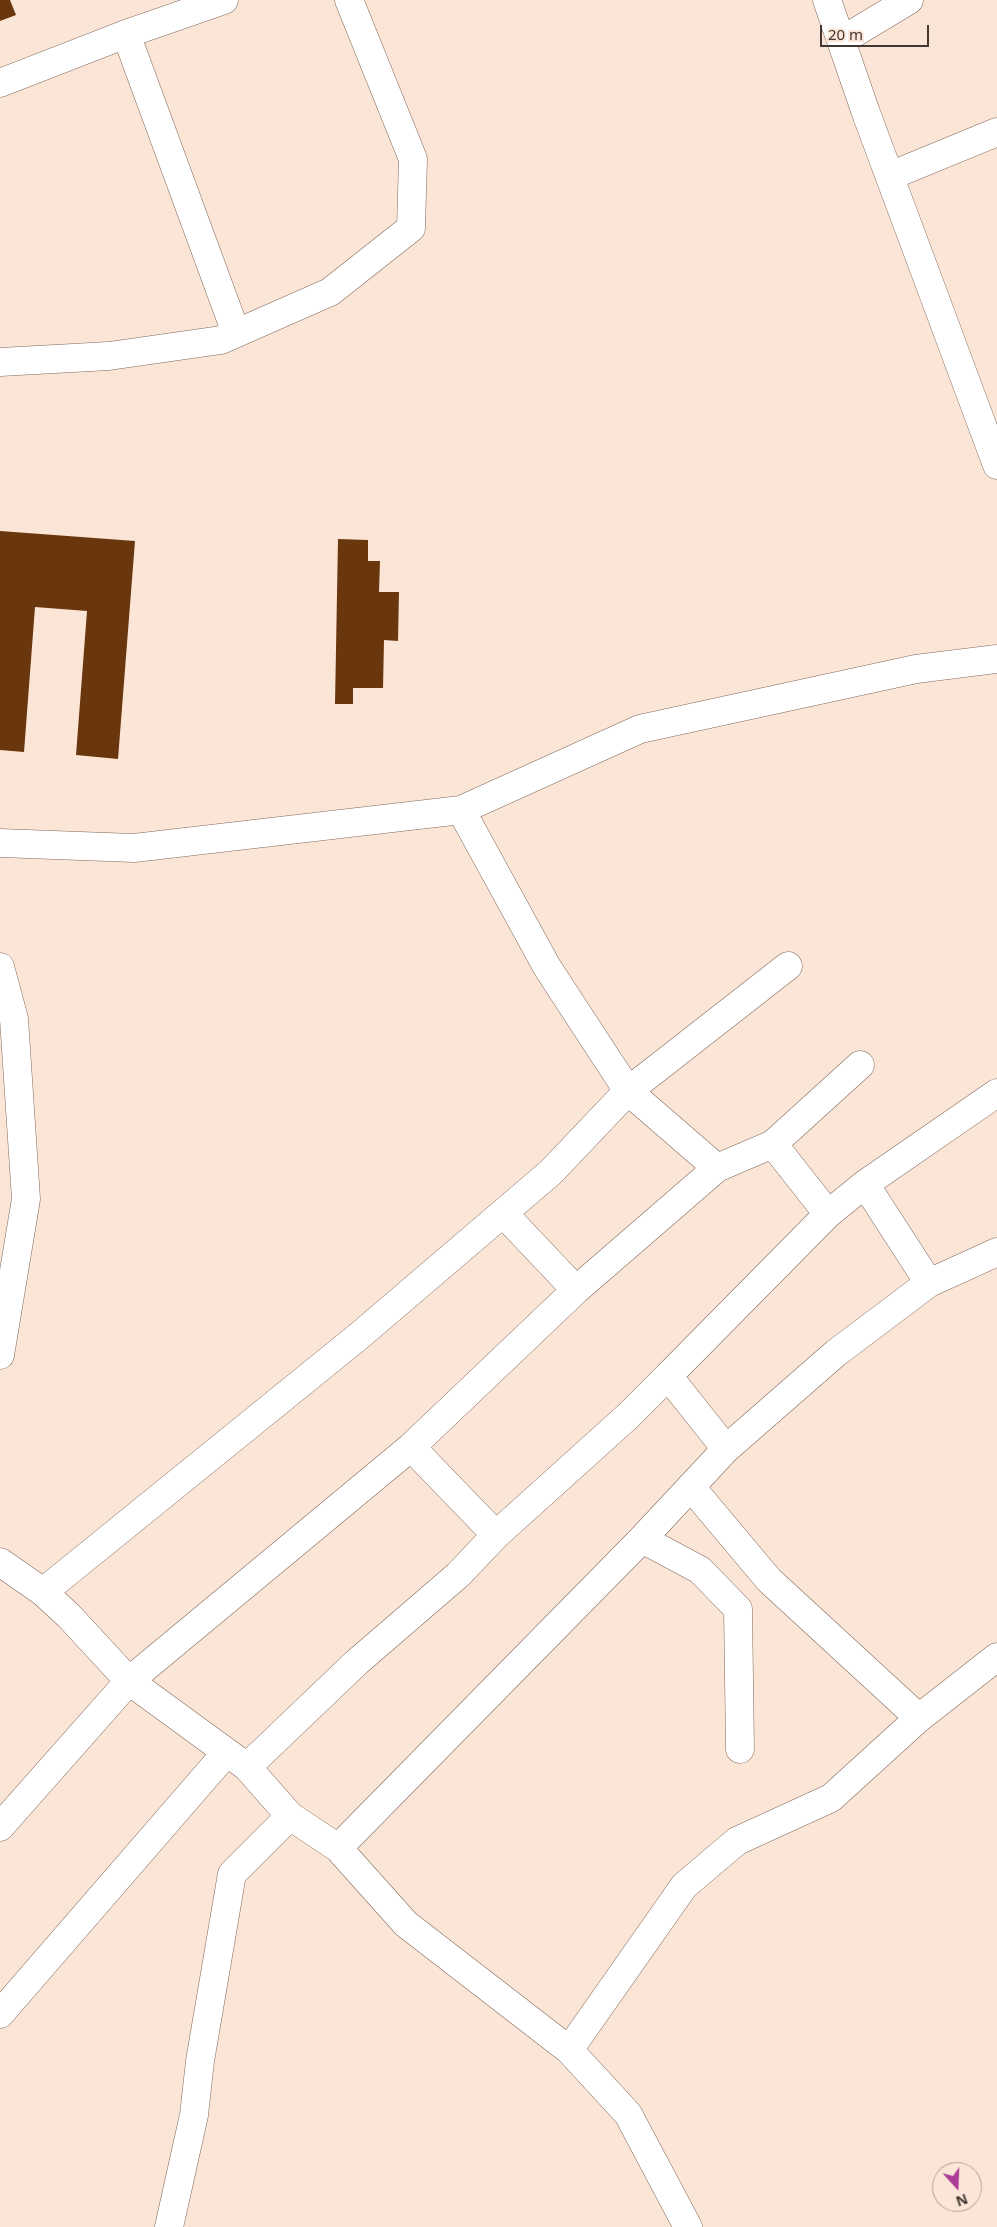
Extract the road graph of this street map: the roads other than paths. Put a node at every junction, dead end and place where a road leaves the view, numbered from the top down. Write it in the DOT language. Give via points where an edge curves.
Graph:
graph roads {
  1 [pos="224,0"];
  2 [pos="349,0"];
  3 [pos="827,0"];
  4 [pos="909,0"];
  5 [pos="126,34"];
  6 [pos="841,40"];
  7 [pos="0,83"];
  8 [pos="997,132"];
  9 [pos="890,176"];
  10 [pos="236,334"];
  11 [pos="0,362"];
  12 [pos="997,466"];
  13 [pos="997,659"];
  14 [pos="461,810"];
  15 [pos="0,843"];
  16 [pos="788,966"];
  17 [pos="0,967"];
  18 [pos="860,1065"];
  19 [pos="628,1091"];
  20 [pos="997,1093"];
  21 [pos="773,1144"];
  22 [pos="717,1168"];
  23 [pos="865,1184"];
  24 [pos="503,1213"];
  25 [pos="828,1214"];
  26 [pos="997,1252"];
  27 [pos="929,1283"];
  28 [pos="576,1290"];
  29 [pos="0,1355"];
  30 [pos="668,1376"];
  31 [pos="411,1447"];
  32 [pos="726,1449"];
  33 [pos="692,1487"];
  34 [pos="496,1535"];
  35 [pos="642,1538"];
  36 [pos="0,1562"];
  37 [pos="769,1580"];
  38 [pos="43,1592"];
  39 [pos="738,1609"];
  40 [pos="997,1658"];
  41 [pos="129,1681"];
  42 [pos="919,1718"];
  43 [pos="740,1749"];
  44 [pos="237,1760"];
  45 [pos="290,1816"];
  46 [pos="0,1827"];
  47 [pos="338,1848"];
  48 [pos="0,2014"];
  49 [pos="569,2050"];
  50 [pos="170,2227"];
  51 [pos="688,2227"];
  1 -- 5 [label="street"];
  2 -- 10 [label="street" via="413,159 411,228 330,292"];
  3 -- 6 [label="street"];
  4 -- 6 [label="street"];
  5 -- 7 [label="street"];
  5 -- 10 [label="street"];
  6 -- 9 [label="street"];
  8 -- 9 [label="street"];
  9 -- 12 [label="street"];
  10 -- 11 [label="street" via="221,340 109,356"];
  13 -- 14 [label="street" via="916,668 640,729"];
  14 -- 15 [label="street" via="134,848"];
  14 -- 19 [label="street" via="547,967"];
  16 -- 19 [label="street"];
  17 -- 29 [label="street" via="14,1019 26,1199"];
  18 -- 21 [label="street"];
  19 -- 22 [label="street"];
  19 -- 24 [label="street" via="551,1172"];
  20 -- 23 [label="street"];
  21 -- 22 [label="street"];
  21 -- 25 [label="street"];
  22 -- 28 [label="street"];
  23 -- 25 [label="street"];
  23 -- 27 [label="street"];
  24 -- 28 [label="street"];
  24 -- 38 [label="street" via="359,1336"];
  25 -- 30 [label="street"];
  26 -- 27 [label="street"];
  27 -- 32 [label="street" via="836,1353"];
  28 -- 31 [label="street"];
  30 -- 32 [label="street"];
  30 -- 34 [label="street"];
  31 -- 34 [label="street"];
  31 -- 41 [label="street"];
  32 -- 33 [label="street"];
  33 -- 35 [label="street"];
  33 -- 37 [label="street"];
  34 -- 44 [label="street" via="458,1575"];
  35 -- 39 [label="street" via="700,1570"];
  35 -- 47 [label="street"];
  36 -- 38 [label="street"];
  37 -- 39 [label="street"];
  37 -- 42 [label="street"];
  38 -- 41 [label="street"];
  39 -- 43 [label="street"];
  40 -- 42 [label="street"];
  41 -- 44 [label="street"];
  41 -- 46 [label="street"];
  42 -- 49 [label="street" via="830,1798 737,1841 684,1886"];
  44 -- 45 [label="street"];
  44 -- 48 [label="street"];
  45 -- 47 [label="street"];
  45 -- 50 [label="street" via="232,1874 194,2115"];
  47 -- 49 [label="street" via="406,1924"];
  49 -- 51 [label="street" via="628,2114"];
}
